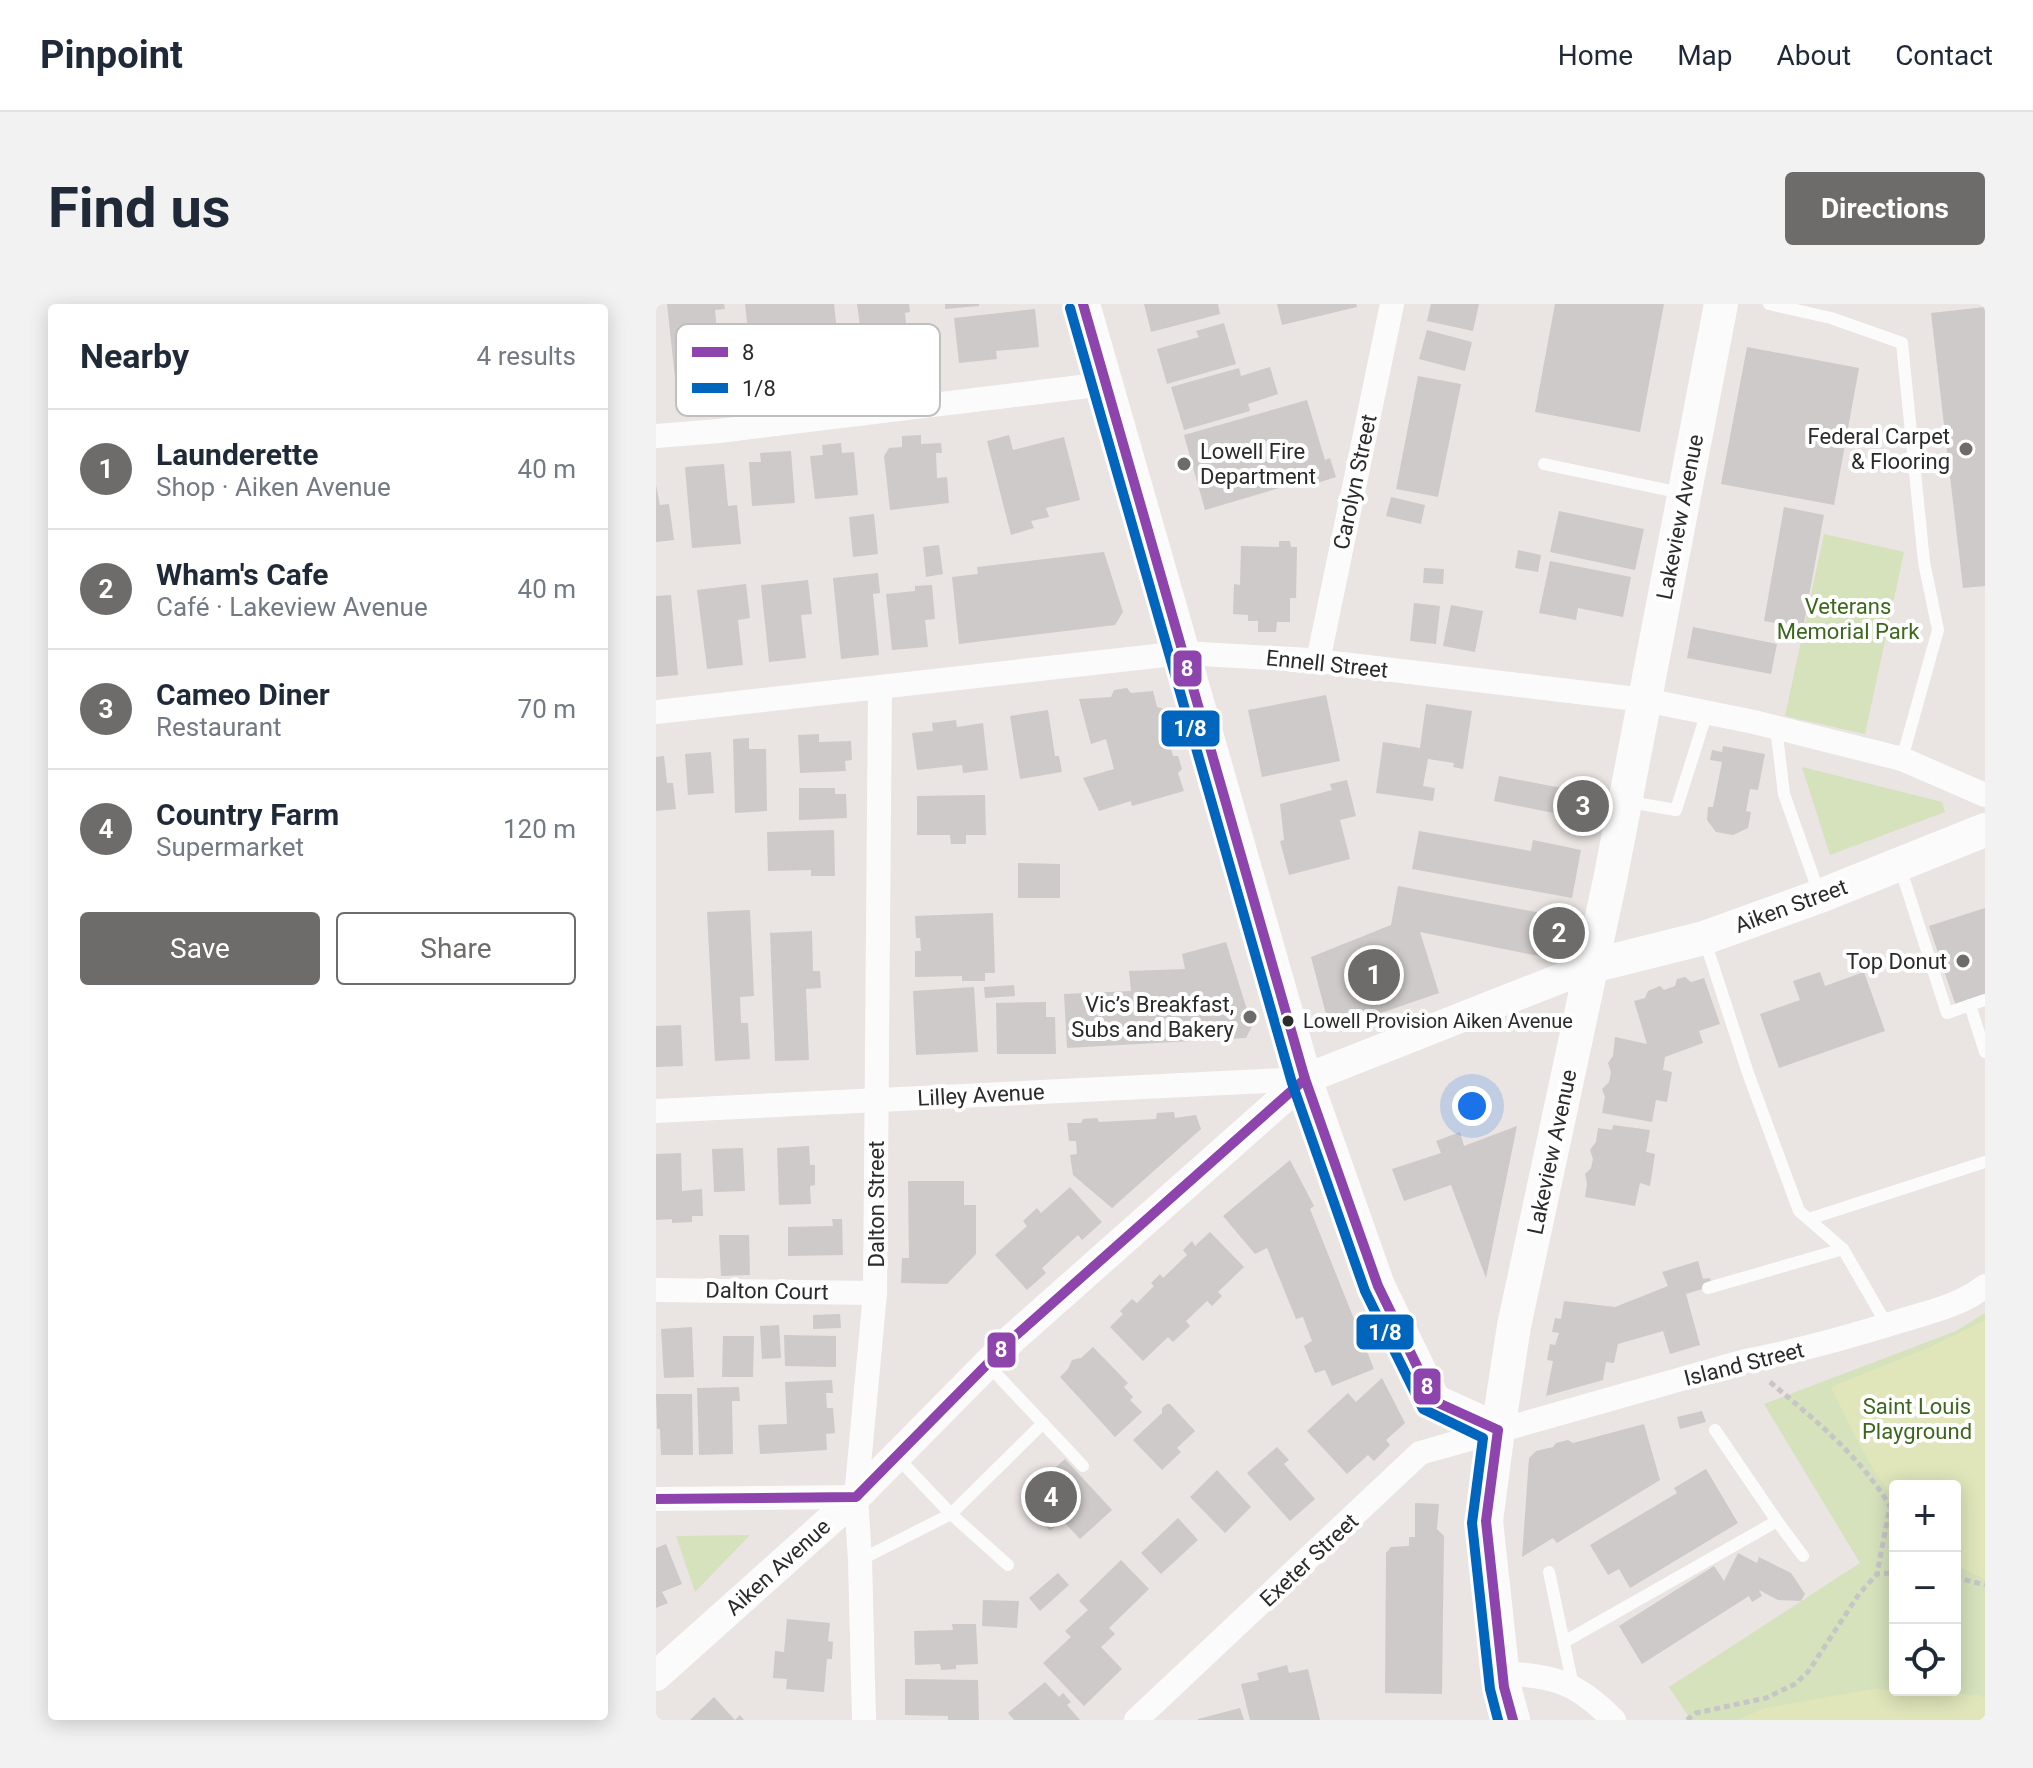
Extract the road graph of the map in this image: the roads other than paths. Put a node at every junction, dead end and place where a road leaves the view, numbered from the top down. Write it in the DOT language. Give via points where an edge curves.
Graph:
graph roads {
  1 [pos="1083,304"];
  2 [pos="1392,304"];
  3 [pos="1721,304"];
  4 [pos="1769,304"];
  5 [pos="1105,384"];
  6 [pos="940,404"];
  7 [pos="842,416"];
  8 [pos="656,436"];
  9 [pos="1544,464"];
  10 [pos="1685,494"];
  11 [pos="1183,653"];
  12 [pos="1318,661"];
  13 [pos="880,687"];
  14 [pos="1645,700"];
  15 [pos="656,712"];
  16 [pos="1707,712"];
  17 [pos="1776,727"];
  18 [pos="1902,759"];
  19 [pos="1985,795"];
  20 [pos="1625,802"];
  21 [pos="1985,830"];
  22 [pos="1899,864"];
  23 [pos="1820,896"];
  24 [pos="1704,938"];
  25 [pos="1592,966"];
  26 [pos="1985,1000"];
  27 [pos="1970,1005"];
  28 [pos="1985,1052"];
  29 [pos="1305,1079"];
  30 [pos="877,1101"];
  31 [pos="656,1111"];
  32 [pos="1985,1162"];
  33 [pos="1809,1219"];
  34 [pos="1843,1249"];
  35 [pos="1985,1286"];
  36 [pos="1708,1288"];
  37 [pos="659,1290"];
  38 [pos="875,1293"];
  39 [pos="1887,1325"];
  40 [pos="987,1364"];
  41 [pos="1043,1423"];
  42 [pos="1498,1430"];
  43 [pos="1715,1430"];
  44 [pos="896,1456"];
  45 [pos="1083,1466"];
  46 [pos="856,1497"];
  47 [pos="656,1499"];
  48 [pos="951,1514"];
  49 [pos="1777,1521"];
  50 [pos="1803,1556"];
  51 [pos="860,1560"];
  52 [pos="1008,1565"];
  53 [pos="1549,1572"];
  54 [pos="1564,1642"];
  55 [pos="1503,1673"];
  56 [pos="656,1676"];
  57 [pos="1573,1686"];
  58 [pos="1144,1717"];
  59 [pos="864,1720"];
  60 [pos="1513,1720"];
  61 [pos="1614,1720"];
  1 -- 5 [label="main road"];
  2 -- 12 [label="street, Carolyn Street"];
  3 -- 10 [label="main road, Lakeview Avenue"];
  4 -- 18 [label="lane" via="1831,318 1902,343 1924,562 1938,630"];
  5 -- 6 [label="street"];
  5 -- 11 [label="main road"];
  7 -- 8 [label="street"];
  9 -- 10 [label="lane"];
  10 -- 14 [label="main road, Lakeview Avenue"];
  11 -- 12 [label="street, Ennell Street"];
  11 -- 13 [label="street, Ennell Street"];
  11 -- 29 [label="main road"];
  12 -- 14 [label="street, Ennell Street"];
  13 -- 15 [label="street, Ennell Street"];
  13 -- 30 [label="street, Dalton Street"];
  14 -- 16 [label="street, Ennell Street"];
  14 -- 20 [label="main road, Lakeview Avenue"];
  16 -- 17 [label="street, Ennell Street"];
  16 -- 20 [label="lane" via="1676,810"];
  17 -- 18 [label="street, Ennell Street"];
  17 -- 23 [label="lane" via="1784,794"];
  18 -- 19 [label="street, Ennell Street"];
  20 -- 25 [label="main road, Lakeview Avenue"];
  21 -- 22 [label="main road, Aiken Street"];
  22 -- 23 [label="main road, Aiken Street"];
  22 -- 27 [label="lane" via="1947,1013"];
  23 -- 24 [label="main road, Aiken Street"];
  24 -- 25 [label="main road, Aiken Street"];
  24 -- 33 [label="lane" via="1799,1211"];
  25 -- 29 [label="street, Aiken Avenue"];
  25 -- 42 [label="main road, Lakeview Avenue" via="1514,1326"];
  26 -- 27 [label="lane"];
  27 -- 28 [label="lane"];
  29 -- 30 [label="street, Lilley Avenue"];
  29 -- 40 [label="street, Aiken Avenue"];
  29 -- 42 [label="main road" via="1378,1286 1434,1401"];
  30 -- 31 [label="street, Lilley Avenue"];
  30 -- 38 [label="street, Dalton Street"];
  32 -- 33 [label="lane"];
  33 -- 34 [label="lane"];
  34 -- 36 [label="lane"];
  34 -- 39 [label="lane"];
  35 -- 39 [label="street, Island Street" via="1972,1296"];
  37 -- 38 [label="street, Dalton Court"];
  38 -- 46 [label="street, Dalton Street"];
  39 -- 42 [label="street, Island Street"];
  40 -- 41 [label="lane"];
  40 -- 44 [label="street, Aiken Avenue"];
  41 -- 45 [label="lane"];
  41 -- 48 [label="lane"];
  42 -- 55 [label="main road, Lakeview Avenue" via="1486,1521"];
  42 -- 58 [label="street, Exeter Street" via="1420,1453"];
  43 -- 49 [label="lane"];
  44 -- 46 [label="street, Aiken Avenue"];
  44 -- 48 [label="lane"];
  46 -- 47 [label="street"];
  46 -- 51 [label="street, Dalton Street"];
  46 -- 56 [label="street, Aiken Avenue"];
  48 -- 51 [label="lane"];
  48 -- 52 [label="lane"];
  49 -- 50 [label="lane"];
  49 -- 54 [label="lane"];
  51 -- 59 [label="street, Dalton Street"];
  53 -- 54 [label="lane"];
  54 -- 57 [label="lane"];
  55 -- 57 [label="street" via="1539,1675"];
  55 -- 60 [label="main road, Lakeview Avenue"];
  57 -- 61 [label="street"];
}
